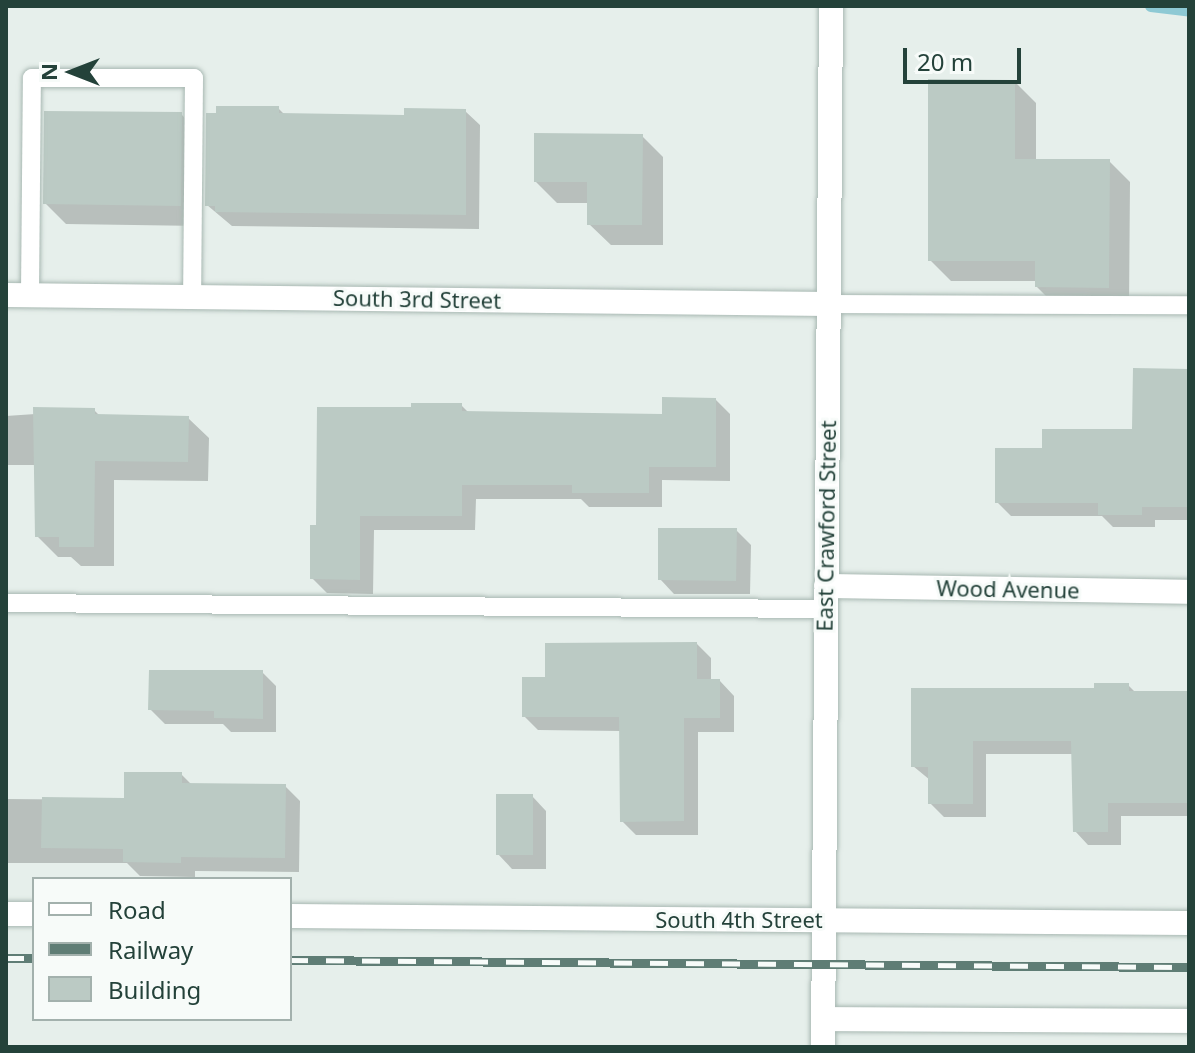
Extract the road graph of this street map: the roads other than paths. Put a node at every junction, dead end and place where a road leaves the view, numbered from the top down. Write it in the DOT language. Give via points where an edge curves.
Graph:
graph roads {
  1 [pos="831,6"];
  2 [pos="18,295"];
  3 [pos="192,297"];
  4 [pos="828,304"];
  5 [pos="1189,305"];
  6 [pos="1189,592"];
  7 [pos="825,598"];
  8 [pos="6,603"];
  9 [pos="6,914"];
  10 [pos="32,914"];
  11 [pos="292,916"];
  12 [pos="824,921"];
  13 [pos="1189,923"];
  14 [pos="823,1019"];
  15 [pos="1189,1021"];
  16 [pos="823,1047"];
  1 -- 4 [label="street, East Crawford Street"];
  2 -- 3 [label="street, South 3rd Street"];
  2 -- 3 [label="lane" via="32,78 194,78"];
  3 -- 4 [label="street, South 3rd Street"];
  4 -- 5 [label="lane"];
  4 -- 7 [label="street, East Crawford Street"];
  6 -- 7 [label="street, Wood Avenue"];
  7 -- 8 [label="lane"];
  7 -- 12 [label="street, East Crawford Street"];
  9 -- 10 [label="street"];
  11 -- 12 [label="street, South 4th Street"];
  12 -- 13 [label="street, South 4th Street"];
  12 -- 14 [label="street, East Crawford Street"];
  14 -- 15 [label="street"];
  14 -- 16 [label="street, East Crawford Street"];
}
